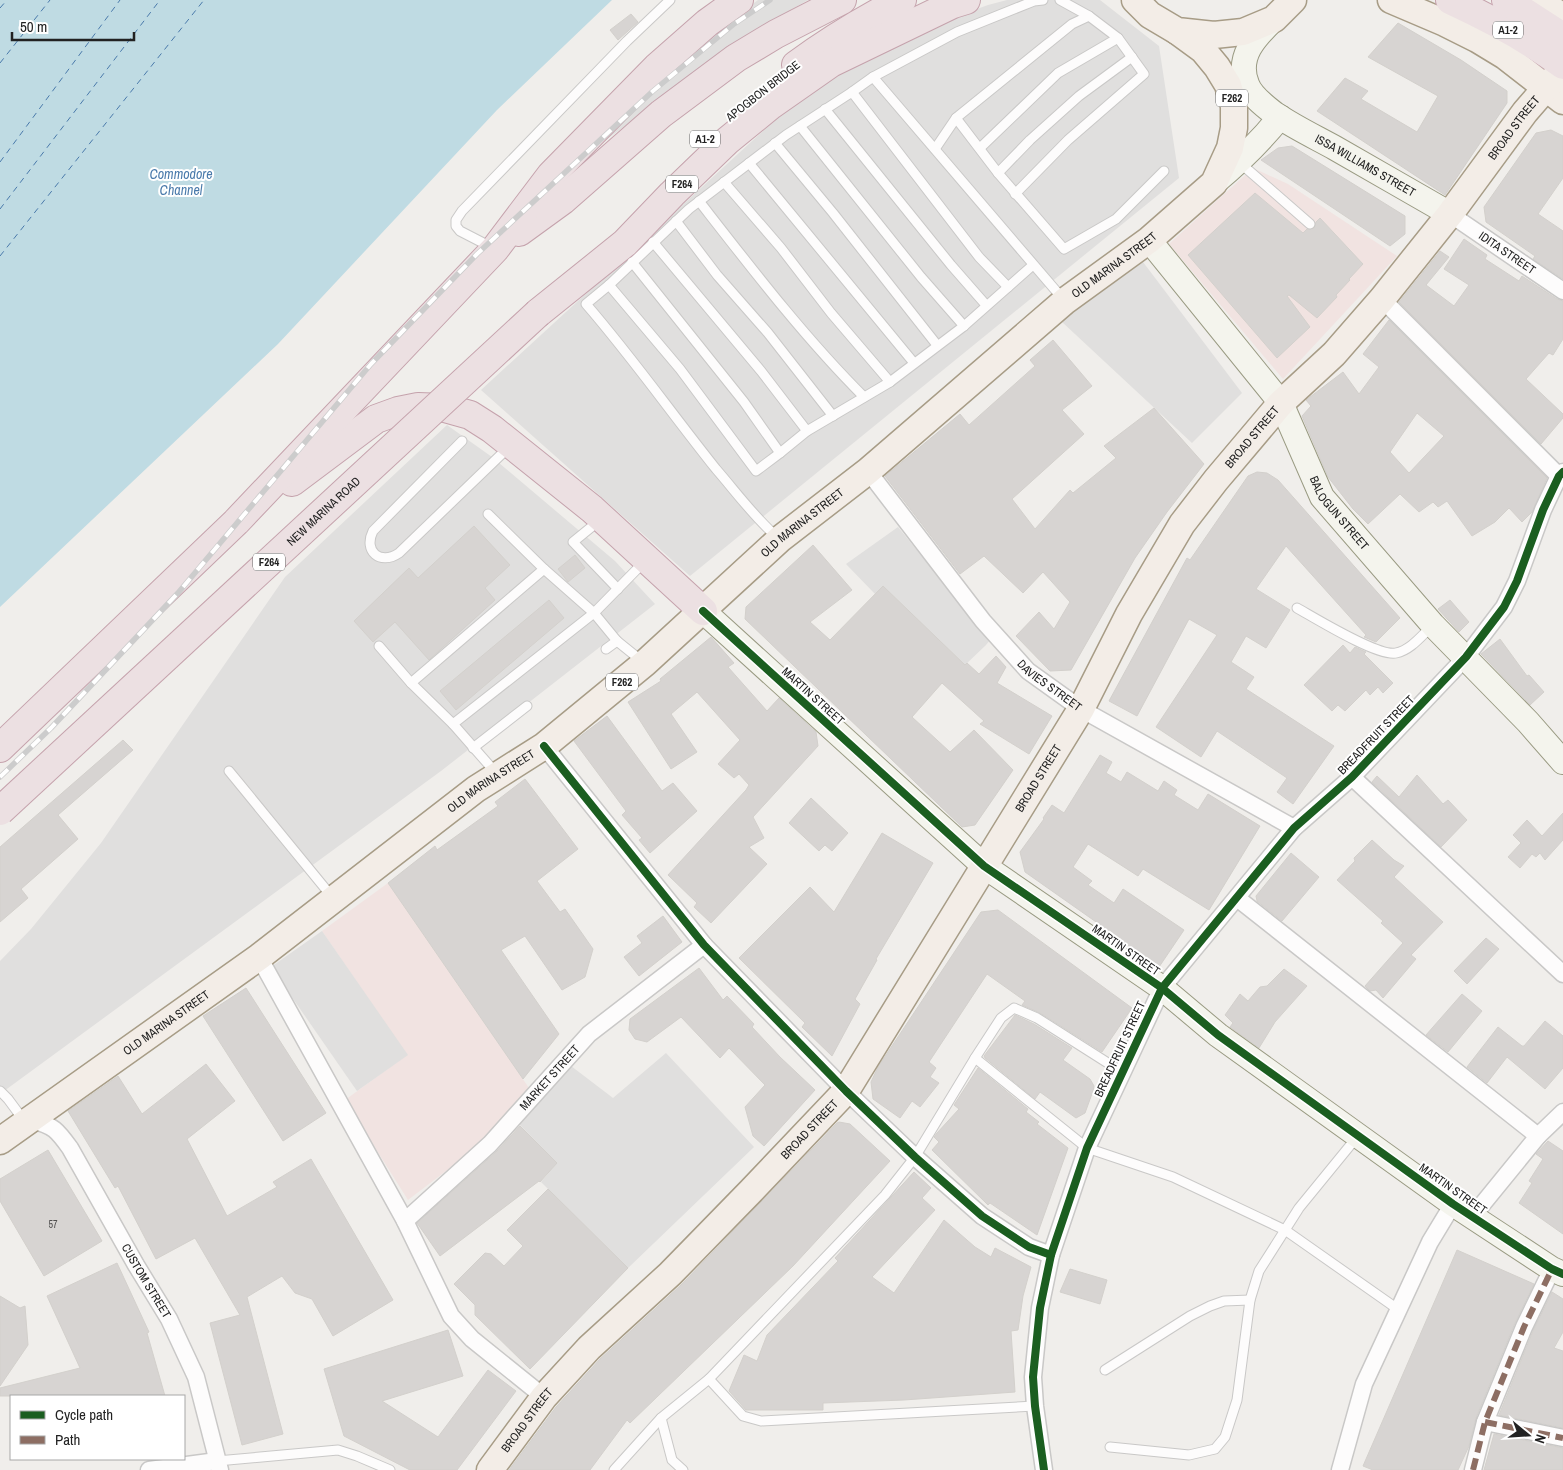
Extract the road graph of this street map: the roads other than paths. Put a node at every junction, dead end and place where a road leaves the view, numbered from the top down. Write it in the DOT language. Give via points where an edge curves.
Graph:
graph roads {
  1 [pos="670,0"];
  2 [pos="739,0"];
  3 [pos="842,0"];
  4 [pos="902,0"];
  5 [pos="966,0"];
  6 [pos="1043,0"];
  7 [pos="1060,0"];
  8 [pos="1135,0"];
  9 [pos="1391,0"];
  10 [pos="1450,0"];
  11 [pos="1506,0"];
  12 [pos="1538,0"];
  13 [pos="1289,8"];
  14 [pos="1090,16"];
  15 [pos="1563,17"];
  16 [pos="1177,30"];
  17 [pos="1563,37"];
  18 [pos="1118,38"];
  19 [pos="1132,57"];
  20 [pos="1563,66"];
  21 [pos="873,77"];
  22 [pos="852,92"];
  23 [pos="1555,94"];
  24 [pos="825,109"];
  25 [pos="1280,117"];
  26 [pos="956,118"];
  27 [pos="800,126"];
  28 [pos="775,143"];
  29 [pos="980,148"];
  30 [pos="935,149"];
  31 [pos="1239,162"];
  32 [pos="749,163"];
  33 [pos="1164,171"];
  34 [pos="998,173"];
  35 [pos="724,182"];
  36 [pos="1214,183"];
  37 [pos="1015,194"];
  38 [pos="699,201"];
  39 [pos="1450,214"];
  40 [pos="676,221"];
  41 [pos="1310,224"];
  42 [pos="1149,240"];
  43 [pos="653,242"];
  44 [pos="495,249"];
  45 [pos="632,262"];
  46 [pos="1033,265"];
  47 [pos="609,285"];
  48 [pos="1008,286"];
  49 [pos="1563,291"];
  50 [pos="1382,299"];
  51 [pos="1065,301"];
  52 [pos="986,304"];
  53 [pos="538,313"];
  54 [pos="964,326"];
  55 [pos="937,345"];
  56 [pos="914,363"];
  57 [pos="890,382"];
  58 [pos="864,398"];
  59 [pos="1281,403"];
  60 [pos="833,416"];
  61 [pos="807,431"];
  62 [pos="462,441"];
  63 [pos="512,444"];
  64 [pos="780,453"];
  65 [pos="868,471"];
  66 [pos="1561,474"];
  67 [pos="488,514"];
  68 [pos="602,518"];
  69 [pos="236,522"];
  70 [pos="780,539"];
  71 [pos="647,559"];
  72 [pos="544,569"];
  73 [pos="618,589"];
  74 [pos="1296,608"];
  75 [pos="703,611"];
  76 [pos="594,612"];
  77 [pos="1433,625"];
  78 [pos="617,640"];
  79 [pos="380,646"];
  80 [pos="606,649"];
  81 [pos="1466,657"];
  82 [pos="645,663"];
  83 [pos="411,683"];
  84 [pos="527,706"];
  85 [pos="1081,709"];
  86 [pos="453,724"];
  87 [pos="544,746"];
  88 [pos="0,748"];
  89 [pos="474,748"];
  90 [pos="1563,762"];
  91 [pos="229,771"];
  92 [pos="498,775"];
  93 [pos="1352,777"];
  94 [pos="0,811"];
  95 [pos="1294,828"];
  96 [pos="984,866"];
  97 [pos="334,898"];
  98 [pos="1236,898"];
  99 [pos="704,945"];
  100 [pos="259,957"];
  101 [pos="1563,974"];
  102 [pos="1162,988"];
  103 [pos="975,1058"];
  104 [pos="1122,1072"];
  105 [pos="0,1091"];
  106 [pos="846,1091"];
  107 [pos="29,1122"];
  108 [pos="1559,1122"];
  109 [pos="1358,1135"];
  110 [pos="1538,1136"];
  111 [pos="0,1141"];
  112 [pos="1087,1148"];
  113 [pos="915,1157"];
  114 [pos="1452,1204"];
  115 [pos="1472,1217"];
  116 [pos="405,1221"];
  117 [pos="1285,1230"];
  118 [pos="1051,1255"];
  119 [pos="1557,1271"];
  120 [pos="1250,1300"];
  121 [pos="1399,1310"];
  122 [pos="1105,1370"];
  123 [pos="709,1379"];
  124 [pos="544,1397"];
  125 [pos="1035,1406"];
  126 [pos="661,1418"];
  127 [pos="1485,1422"];
  128 [pos="1563,1438"];
  129 [pos="1110,1447"];
  130 [pos="218,1466"];
  131 [pos="149,1470"];
  132 [pos="390,1470"];
  133 [pos="490,1470"];
  134 [pos="614,1470"];
  135 [pos="683,1470"];
  136 [pos="1044,1470"];
  137 [pos="1340,1470"];
  138 [pos="1473,1470"];
  1 -- 44 [label="lane" via="462,211 456,220 460,231"];
  2 -- 44 [label="highway" via="657,66 550,175"];
  3 -- 44 [label="highway" via="736,58 661,114 563,200"];
  4 -- 53 [label="highway, APOGBON BRIDGE / A1-2" via="821,47 746,102 623,220"];
  5 -- 53 [label="highway, F264" via="831,63 771,105 727,141 625,243"];
  6 -- 21 [label="lane" via="957,32"];
  7 -- 14 [label="lane"];
  8 -- 16 [label="main road" via="1150,15"];
  9 -- 23 [label="main road" via="1477,39"];
  10 -- 20 [label="highway, A1-2" via="1485,16"];
  11 -- 17 [label="highway, A1-2"];
  12 -- 15 [label="main road"];
  13 -- 16 [label="main road" via="1244,32 1214,34"];
  13 -- 25 [label="main road, F262" via="1255,38 1246,53 1244,65 1247,86"];
  14 -- 18 [label="lane"];
  14 -- 26 [label="lane" via="1072,24"];
  16 -- 36 [label="main road, OLD MARINA STREET / F262" via="1203,50 1217,67 1228,85 1234,106 1230,148"];
  18 -- 19 [label="lane"];
  18 -- 29 [label="lane" via="1058,73"];
  19 -- 34 [label="lane" via="1079,96"];
  19 -- 37 [label="lane" via="1144,74 1068,140"];
  20 -- 23 [label="main road, BROAD STREET"];
  21 -- 22 [label="lane"];
  21 -- 30 [label="lane"];
  22 -- 24 [label="lane"];
  22 -- 48 [label="lane" via="979,257"];
  23 -- 39 [label="main road, BROAD STREET" via="1525,112"];
  24 -- 27 [label="lane"];
  24 -- 52 [label="lane"];
  25 -- 31 [label="main road, OLD MARINA STREET / F262"];
  25 -- 39 [label="main road, ISSA WILLIAMS STREET"];
  26 -- 29 [label="lane"];
  26 -- 30 [label="lane"];
  27 -- 28 [label="lane"];
  27 -- 54 [label="lane"];
  28 -- 32 [label="lane"];
  28 -- 55 [label="lane"];
  29 -- 34 [label="lane"];
  30 -- 46 [label="lane"];
  31 -- 36 [label="main road, OLD MARINA STREET / F262"];
  31 -- 41 [label="lane"];
  32 -- 35 [label="lane"];
  32 -- 56 [label="lane"];
  33 -- 37 [label="lane" via="1116,219 1064,249"];
  34 -- 37 [label="lane"];
  35 -- 38 [label="lane"];
  35 -- 57 [label="lane"];
  36 -- 42 [label="main road, OLD MARINA STREET / F262"];
  38 -- 40 [label="lane"];
  38 -- 58 [label="lane" via="798,324"];
  39 -- 49 [label="street, IDITA STREET"];
  39 -- 50 [label="main road, BROAD STREET"];
  40 -- 43 [label="lane"];
  40 -- 60 [label="lane"];
  42 -- 51 [label="main road, OLD MARINA STREET / F262"];
  42 -- 59 [label="main road, BALOGUN STREET"];
  43 -- 45 [label="lane"];
  43 -- 61 [label="lane"];
  44 -- 69 [label="highway"];
  45 -- 47 [label="lane"];
  45 -- 64 [label="lane" via="744,402"];
  46 -- 48 [label="lane"];
  46 -- 51 [label="lane"];
  47 -- 64 [label="lane" via="680,369 756,471"];
  47 -- 70 [label="lane" via="586,304 744,503"];
  48 -- 52 [label="lane"];
  50 -- 59 [label="main road, BROAD STREET" via="1334,354"];
  50 -- 66 [label="street"];
  51 -- 65 [label="main road, OLD MARINA STREET / F262"];
  52 -- 54 [label="lane"];
  53 -- 94 [label="highway, NEW MARINA ROAD / F264, bridge"];
  54 -- 55 [label="lane"];
  55 -- 56 [label="lane"];
  56 -- 57 [label="lane"];
  57 -- 58 [label="lane"];
  58 -- 60 [label="lane"];
  59 -- 77 [label="main road, BALOGUN STREET" via="1322,497"];
  59 -- 85 [label="main road, BROAD STREET" via="1182,524 1129,614"];
  60 -- 61 [label="lane"];
  61 -- 64 [label="lane"];
  62 -- 63 [label="lane" via="374,531 369,545 377,556 384,559 399,553"];
  63 -- 68 [label="highway"];
  63 -- 69 [label="highway" via="470,415 445,408 418,407 398,411 376,419"];
  65 -- 70 [label="main road, OLD MARINA STREET / F262"];
  65 -- 85 [label="street, DAVIES STREET" via="983,621 1028,671"];
  66 -- 81 [label="street, BREADFRUIT STREET" via="1542,510 1517,581 1504,607"];
  67 -- 72 [label="lane"];
  68 -- 71 [label="highway"];
  68 -- 73 [label="lane" via="573,542"];
  69 -- 88 [label="highway"];
  70 -- 75 [label="main road, OLD MARINA STREET / F262"];
  71 -- 73 [label="lane"];
  71 -- 75 [label="highway"];
  72 -- 76 [label="lane"];
  72 -- 83 [label="lane"];
  73 -- 76 [label="lane"];
  74 -- 77 [label="lane" via="1366,645 1394,654 1407,649"];
  75 -- 82 [label="main road, OLD MARINA STREET / F262"];
  75 -- 96 [label="main road, MARTIN STREET"];
  76 -- 78 [label="lane"];
  76 -- 86 [label="lane"];
  77 -- 81 [label="main road, BALOGUN STREET"];
  78 -- 80 [label="lane"];
  78 -- 82 [label="lane"];
  79 -- 83 [label="lane"];
  81 -- 90 [label="main road, BALOGUN STREET"];
  81 -- 93 [label="street, BREADFRUIT STREET"];
  82 -- 87 [label="main road, OLD MARINA STREET / F262"];
  83 -- 86 [label="lane"];
  84 -- 89 [label="lane"];
  85 -- 95 [label="street, DAVIES STREET"];
  85 -- 96 [label="main road, BROAD STREET"];
  86 -- 89 [label="lane"];
  87 -- 92 [label="main road, OLD MARINA STREET / F262"];
  87 -- 99 [label="street"];
  89 -- 92 [label="lane"];
  91 -- 97 [label="lane"];
  92 -- 97 [label="main road, OLD MARINA STREET / F262"];
  93 -- 95 [label="street, BREADFRUIT STREET"];
  93 -- 101 [label="street"];
  95 -- 98 [label="street, BREADFRUIT STREET"];
  96 -- 102 [label="main road, MARTIN STREET"];
  96 -- 106 [label="main road, BROAD STREET"];
  97 -- 100 [label="main road, OLD MARINA STREET / F262"];
  98 -- 102 [label="street, BREADFRUIT STREET"];
  98 -- 110 [label="street"];
  99 -- 106 [label="street"];
  99 -- 116 [label="street, MARKET STREET" via="590,1034 490,1144"];
  100 -- 107 [label="main road, OLD MARINA STREET / F262"];
  100 -- 116 [label="street"];
  102 -- 104 [label="street, BREADFRUIT STREET"];
  102 -- 109 [label="main road, MARTIN STREET" via="1218,1035"];
  103 -- 104 [label="lane" via="1002,1018 1014,1008 1037,1018"];
  103 -- 112 [label="lane"];
  103 -- 113 [label="lane"];
  104 -- 112 [label="street, BREADFRUIT STREET"];
  105 -- 107 [label="lane"];
  106 -- 113 [label="street"];
  106 -- 124 [label="main road, BROAD STREET" via="751,1192 670,1274 589,1348"];
  107 -- 111 [label="main road, OLD MARINA STREET / F262"];
  107 -- 130 [label="street, CUSTOM STREET" via="50,1125 70,1148 169,1319 196,1377"];
  108 -- 110 [label="street"];
  109 -- 114 [label="main road, MARTIN STREET"];
  109 -- 117 [label="lane"];
  110 -- 115 [label="street"];
  112 -- 117 [label="lane" via="1172,1177"];
  112 -- 118 [label="street, BREADFRUIT STREET"];
  113 -- 118 [label="street" via="982,1216 1029,1248"];
  113 -- 123 [label="lane" via="885,1195"];
  114 -- 115 [label="main road, MARTIN STREET"];
  114 -- 121 [label="street" via="1430,1242"];
  115 -- 119 [label="main road, MARTIN STREET"];
  116 -- 124 [label="street" via="451,1316 472,1339"];
  117 -- 120 [label="lane" via="1259,1271"];
  117 -- 121 [label="lane"];
  118 -- 125 [label="street, BREADFRUIT STREET" via="1040,1308 1033,1377"];
  119 -- 127 [label="street" via="1524,1327"];
  120 -- 122 [label="lane" via="1224,1301 1210,1306"];
  120 -- 129 [label="lane" via="1237,1400 1225,1437 1215,1449 1189,1455"];
  121 -- 137 [label="street" via="1364,1384"];
  123 -- 125 [label="lane" via="743,1416 761,1421"];
  123 -- 126 [label="lane"];
  124 -- 133 [label="main road, BROAD STREET"];
  125 -- 136 [label="street, BREADFRUIT STREET"];
  126 -- 134 [label="lane"];
  126 -- 135 [label="lane" via="672,1460"];
  127 -- 128 [label="street"];
  127 -- 138 [label="street"];
  130 -- 131 [label="street"];
  130 -- 132 [label="lane" via="338,1450"];
}
